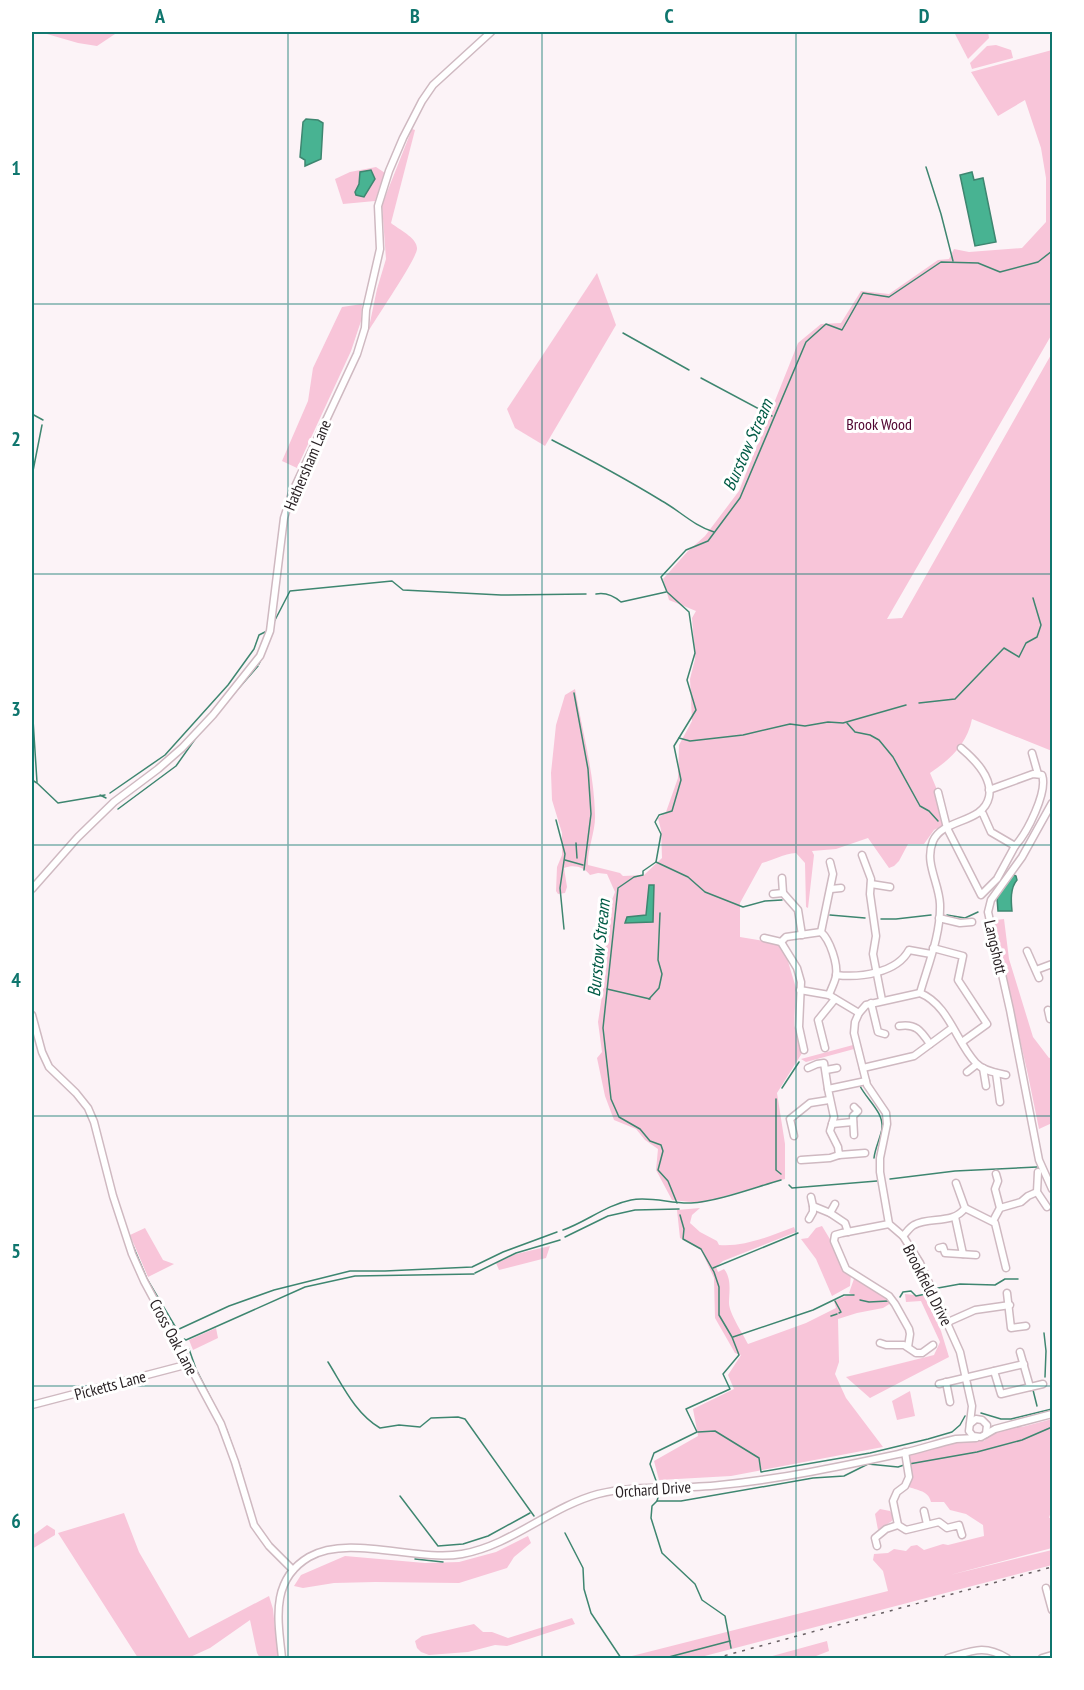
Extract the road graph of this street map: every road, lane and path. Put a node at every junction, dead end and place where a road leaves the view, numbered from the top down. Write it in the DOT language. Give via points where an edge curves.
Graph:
graph roads {
  1 [pos="491,32"];
  2 [pos="961,748"];
  3 [pos="1032,753"];
  4 [pos="1038,774"];
  5 [pos="989,790"];
  6 [pos="938,792"];
  7 [pos="1053,803"];
  8 [pos="980,813"];
  9 [pos="947,828"];
  10 [pos="1015,846"];
  11 [pos="862,855"];
  12 [pos="830,862"];
  13 [pos="782,878"];
  14 [pos="872,884"];
  15 [pos="32,886"];
  16 [pos="890,887"];
  17 [pos="841,888"];
  18 [pos="831,889"];
  19 [pos="783,893"];
  20 [pos="773,894"];
  21 [pos="939,918"];
  22 [pos="972,922"];
  23 [pos="821,932"];
  24 [pos="802,935"];
  25 [pos="764,938"];
  26 [pos="781,942"];
  27 [pos="932,951"];
  28 [pos="1027,951"];
  29 [pos="1053,964"];
  30 [pos="1036,970"];
  31 [pos="875,971"];
  32 [pos="836,975"];
  33 [pos="1039,978"];
  34 [pos="800,990"];
  35 [pos="920,993"];
  36 [pos="832,997"];
  37 [pos="882,1000"];
  38 [pos="871,1003"];
  39 [pos="1048,1010"];
  40 [pos="859,1013"];
  41 [pos="32,1015"];
  42 [pos="1053,1018"];
  43 [pos="899,1026"];
  44 [pos="952,1028"];
  45 [pos="885,1034"];
  46 [pos="962,1042"];
  47 [pos="930,1044"];
  48 [pos="825,1048"];
  49 [pos="804,1050"];
  50 [pos="980,1066"];
  51 [pos="808,1068"];
  52 [pos="837,1068"];
  53 [pos="863,1068"];
  54 [pos="826,1070"];
  55 [pos="967,1072"];
  56 [pos="996,1073"];
  57 [pos="1006,1075"];
  58 [pos="866,1081"];
  59 [pos="986,1086"];
  60 [pos="828,1089"];
  61 [pos="829,1100"];
  62 [pos="1000,1102"];
  63 [pos="854,1107"];
  64 [pos="853,1122"];
  65 [pos="832,1124"];
  66 [pos="854,1135"];
  67 [pos="794,1136"];
  68 [pos="865,1154"];
  69 [pos="839,1155"];
  70 [pos="801,1160"];
  71 [pos="1038,1172"];
  72 [pos="996,1174"];
  73 [pos="956,1183"];
  74 [pos="1053,1189"];
  75 [pos="1037,1192"];
  76 [pos="811,1197"];
  77 [pos="835,1204"];
  78 [pos="813,1206"];
  79 [pos="1047,1207"];
  80 [pos="965,1208"];
  81 [pos="1000,1208"];
  82 [pos="830,1213"];
  83 [pos="956,1217"];
  84 [pos="809,1219"];
  85 [pos="993,1221"];
  86 [pos="889,1224"];
  87 [pos="848,1232"];
  88 [pos="903,1236"];
  89 [pos="939,1248"];
  90 [pos="963,1254"];
  91 [pos="976,1255"];
  92 [pos="1006,1268"];
  93 [pos="1007,1293"];
  94 [pos="1010,1305"];
  95 [pos="948,1322"];
  96 [pos="1026,1326"];
  97 [pos="880,1343"];
  98 [pos="933,1345"];
  99 [pos="908,1347"];
  100 [pos="1020,1352"];
  101 [pos="189,1364"];
  102 [pos="1024,1364"];
  103 [pos="994,1371"];
  104 [pos="966,1377"];
  105 [pos="946,1382"];
  106 [pos="939,1384"];
  107 [pos="1042,1384"];
  108 [pos="1030,1387"];
  109 [pos="950,1402"];
  110 [pos="32,1406"];
  111 [pos="972,1406"];
  112 [pos="1053,1414"];
  113 [pos="984,1421"];
  114 [pos="970,1425"];
  115 [pos="1007,1426"];
  116 [pos="986,1434"];
  117 [pos="976,1438"];
  118 [pos="956,1439"];
  119 [pos="906,1455"];
  120 [pos="924,1511"];
  121 [pos="927,1524"];
  122 [pos="898,1525"];
  123 [pos="962,1535"];
  124 [pos="877,1546"];
  125 [pos="293,1570"];
  126 [pos="1046,1588"];
  127 [pos="1053,1610"];
  128 [pos="1053,1655"];
  129 [pos="282,1659"];
  130 [pos="948,1659"];
  131 [pos="1007,1659"];
  132 [pos="1042,1659"];
  1 -- 15 [label="street, Hathersham Lane" via="433,85 389,171 378,206 380,249 360,346 292,493 284,518 270,631 260,656 182,748 114,802"];
  2 -- 5 [label="street" via="978,763"];
  3 -- 4 [label="street"];
  4 -- 5 [label="street"];
  4 -- 10 [label="street" via="1044,779 1044,791"];
  5 -- 8 [label="street"];
  6 -- 9 [label="street"];
  7 -- 74 [label="street, Langshott" via="988,908 1039,1160"];
  8 -- 9 [label="street"];
  8 -- 10 [label="street" via="991,832"];
  9 -- 10 [label="street" via="981,895 997,879"];
  9 -- 21 [label="street" via="934,840 930,854 938,889"];
  11 -- 14 [label="street"];
  12 -- 18 [label="street"];
  13 -- 19 [label="street"];
  14 -- 16 [label="street"];
  14 -- 31 [label="street"];
  17 -- 18 [label="street"];
  18 -- 23 [label="street"];
  19 -- 20 [label="street"];
  19 -- 24 [label="street" via="798,910"];
  21 -- 22 [label="street"];
  21 -- 27 [label="street"];
  23 -- 24 [label="street"];
  23 -- 32 [label="street" via="829,944"];
  24 -- 26 [label="street" via="786,937"];
  25 -- 26 [label="street"];
  26 -- 34 [label="street" via="796,968"];
  27 -- 31 [label="street" via="909,950 894,966"];
  27 -- 35 [label="street"];
  27 -- 46 [label="street" via="963,956 958,980 987,1024"];
  28 -- 30 [label="street"];
  29 -- 30 [label="street"];
  30 -- 33 [label="street"];
  31 -- 32 [label="street" via="850,977"];
  31 -- 37 [label="street"];
  32 -- 36 [label="street"];
  34 -- 36 [label="street"];
  34 -- 49 [label="street" via="799,1027"];
  35 -- 37 [label="street"];
  35 -- 44 [label="street" via="936,1003"];
  36 -- 40 [label="street"];
  36 -- 48 [label="street" via="818,1020"];
  37 -- 38 [label="street"];
  38 -- 40 [label="street"];
  38 -- 45 [label="street" via="878,1032"];
  39 -- 42 [label="street" via="1050,1019"];
  40 -- 53 [label="street" via="854,1033"];
  41 -- 101 [label="street, Cross Oak Lane" via="49,1067 88,1108 132,1254"];
  43 -- 47 [label="street" via="916,1026"];
  44 -- 46 [label="street"];
  44 -- 47 [label="street"];
  46 -- 50 [label="street"];
  47 -- 53 [label="street" via="914,1056"];
  50 -- 55 [label="street"];
  50 -- 56 [label="street"];
  50 -- 59 [label="street"];
  51 -- 54 [label="street" via="821,1063"];
  52 -- 54 [label="street"];
  53 -- 58 [label="street"];
  54 -- 60 [label="street"];
  56 -- 57 [label="street"];
  56 -- 62 [label="street"];
  58 -- 60 [label="street"];
  58 -- 86 [label="street" via="886,1113 880,1172"];
  60 -- 61 [label="street"];
  61 -- 65 [label="street"];
  61 -- 67 [label="street" via="808,1101 790,1119"];
  63 -- 64 [label="street" via="858,1112"];
  64 -- 65 [label="street"];
  64 -- 66 [label="street"];
  65 -- 69 [label="street" via="830,1131"];
  68 -- 69 [label="street"];
  69 -- 70 [label="street"];
  71 -- 75 [label="street"];
  72 -- 81 [label="street"];
  73 -- 80 [label="street"];
  75 -- 79 [label="street"];
  75 -- 81 [label="street"];
  76 -- 78 [label="street"];
  77 -- 82 [label="street"];
  78 -- 82 [label="street"];
  78 -- 84 [label="street"];
  80 -- 83 [label="street"];
  80 -- 85 [label="street"];
  81 -- 85 [label="street"];
  82 -- 87 [label="street" via="845,1223"];
  83 -- 88 [label="street" via="913,1225"];
  83 -- 90 [label="street"];
  85 -- 92 [label="street"];
  86 -- 87 [label="street"];
  86 -- 88 [label="street, Brookfield Drive"];
  87 -- 99 [label="street" via="835,1235 834,1241 846,1269 889,1296 909,1329"];
  88 -- 95 [label="street, Brookfield Drive"];
  89 -- 90 [label="street" via="943,1247 945,1253"];
  90 -- 91 [label="street"];
  93 -- 94 [label="street"];
  94 -- 95 [label="street" via="975,1310"];
  94 -- 96 [label="street" via="1011,1328"];
  95 -- 104 [label="street, Brookfield Drive"];
  97 -- 99 [label="street"];
  98 -- 99 [label="street" via="922,1353"];
  100 -- 102 [label="street"];
  101 -- 110 [label="street, Picketts Lane"];
  101 -- 125 [label="street, Cross Oak Lane" via="229,1443 254,1525"];
  102 -- 103 [label="street"];
  102 -- 108 [label="street"];
  103 -- 104 [label="street"];
  103 -- 108 [label="street" via="1001,1394"];
  104 -- 105 [label="street"];
  104 -- 111 [label="street, Brookfield Drive"];
  105 -- 106 [label="street"];
  105 -- 109 [label="street"];
  107 -- 108 [label="street"];
  111 -- 113 [label="street"];
  111 -- 114 [label="street"];
  112 -- 115 [label="street"];
  113 -- 114 [label="street" via="976,1419"];
  113 -- 115 [label="street"];
  113 -- 116 [label="street"];
  114 -- 117 [label="street"];
  114 -- 118 [label="street"];
  115 -- 116 [label="street"];
  116 -- 117 [label="street"];
  117 -- 118 [label="street, Orchard Drive"];
  118 -- 119 [label="street, Orchard Drive"];
  119 -- 122 [label="street" via="909,1477 893,1501"];
  119 -- 125 [label="street, Orchard Drive" via="719,1485 620,1489 576,1503 497,1543 462,1554 334,1548 309,1557"];
  120 -- 121 [label="street"];
  121 -- 122 [label="street" via="906,1530"];
  121 -- 123 [label="street" via="939,1522 947,1528 962,1524"];
  122 -- 124 [label="street" via="875,1538"];
  125 -- 129 [label="street" via="278,1603"];
  126 -- 127 [label="street"];
  128 -- 132 [label="street"];
  130 -- 131 [label="street" via="983,1649"];
}
